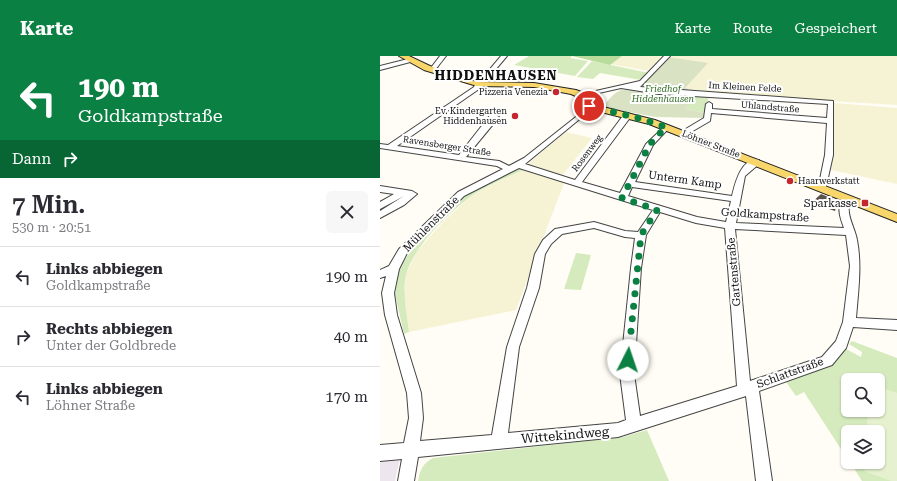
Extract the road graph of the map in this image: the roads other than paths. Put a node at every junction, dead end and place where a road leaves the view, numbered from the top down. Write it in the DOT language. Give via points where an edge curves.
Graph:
graph roads {
  1 [pos="403,56"];
  2 [pos="443,56"];
  3 [pos="504,56"];
  4 [pos="667,56"];
  5 [pos="412,60"];
  6 [pos="380,68"];
  7 [pos="433,69"];
  8 [pos="479,81"];
  9 [pos="642,82"];
  10 [pos="623,87"];
  11 [pos="634,89"];
  12 [pos="711,94"];
  13 [pos="580,96"];
  14 [pos="594,108"];
  15 [pos="708,111"];
  16 [pos="628,115"];
  17 [pos="494,116"];
  18 [pos="831,121"];
  19 [pos="666,127"];
  20 [pos="683,133"];
  21 [pos="383,147"];
  22 [pos="462,158"];
  23 [pos="756,162"];
  24 [pos="514,167"];
  25 [pos="576,184"];
  26 [pos="630,184"];
  27 [pos="380,189"];
  28 [pos="822,189"];
  29 [pos="402,193"];
  30 [pos="622,198"];
  31 [pos="736,199"];
  32 [pos="847,199"];
  33 [pos="380,206"];
  34 [pos="657,210"];
  35 [pos="380,215"];
  36 [pos="897,218"];
  37 [pos="730,226"];
  38 [pos="850,232"];
  39 [pos="641,235"];
  40 [pos="393,270"];
  41 [pos="380,274"];
  42 [pos="849,322"];
  43 [pos="897,325"];
  44 [pos="748,389"];
  45 [pos="634,425"];
  46 [pos="500,441"];
  47 [pos="411,451"];
  48 [pos="380,453"];
  49 [pos="406,481"];
  50 [pos="764,481"];
  1 -- 5 [label="main road"];
  2 -- 7 [label="street"];
  3 -- 8 [label="street"];
  4 -- 9 [label="street"];
  5 -- 6 [label="street"];
  5 -- 7 [label="main road"];
  7 -- 8 [label="main road" via="460,79"];
  8 -- 13 [label="main road" via="499,85 543,86"];
  8 -- 21 [label="street" via="477,88 467,95"];
  9 -- 10 [label="street"];
  9 -- 11 [label="street"];
  10 -- 11 [label="street, Im Kleinen Felde"];
  10 -- 13 [label="street"];
  11 -- 12 [label="street, Im Kleinen Felde"];
  12 -- 15 [label="street"];
  12 -- 18 [label="street, Im Kleinen Felde" via="831,102"];
  13 -- 14 [label="main road"];
  14 -- 16 [label="main road, Löhner Straße"];
  14 -- 24 [label="street, Mühlenstraße"];
  15 -- 18 [label="street, Uhlandstraße"];
  15 -- 20 [label="street" via="707,119"];
  16 -- 19 [label="main road, Löhner Straße"];
  16 -- 25 [label="street, Rosenweg"];
  17 -- 22 [label="street" via="496,117"];
  18 -- 28 [label="street" via="829,155"];
  19 -- 20 [label="main road, Löhner Straße"];
  19 -- 26 [label="street" via="650,144"];
  20 -- 23 [label="main road, Löhner Straße"];
  21 -- 22 [label="street, Ravensberger Straße"];
  22 -- 24 [label="street, Ravensberger Straße"];
  23 -- 28 [label="main road, Löhner Straße"];
  23 -- 31 [label="street, Gartenstraße" via="744,171"];
  24 -- 25 [label="street, Goldkampstraße"];
  24 -- 40 [label="street, Mühlenstraße" via="472,188 453,201 403,251"];
  25 -- 30 [label="street, Goldkampstraße"];
  26 -- 30 [label="street"];
  26 -- 31 [label="street, Unterm Kamp"];
  27 -- 29 [label="street"];
  28 -- 32 [label="main road, Löhner Straße"];
  29 -- 33 [label="street"];
  29 -- 35 [label="street" via="412,194"];
  30 -- 34 [label="street, Goldkampstraße"];
  31 -- 37 [label="street, Gartenstraße"];
  32 -- 36 [label="main road, Löhner Straße"];
  32 -- 38 [label="street, Schlattstraße" via="844,203 844,213"];
  34 -- 37 [label="street, Goldkampstraße"];
  34 -- 39 [label="street"];
  37 -- 38 [label="street, Goldkampstraße"];
  37 -- 44 [label="street, Gartenstraße"];
  38 -- 42 [label="street, Schlattstraße" via="855,266"];
  39 -- 45 [label="street" via="627,374"];
  39 -- 46 [label="street" via="625,234 594,225 558,231 547,242 540,254 534,288 513,347"];
  40 -- 41 [label="street"];
  40 -- 47 [label="street, Mühlenstraße" via="388,294 390,308 414,393 416,418"];
  42 -- 43 [label="street"];
  42 -- 44 [label="street, Schlattstraße" via="841,344 827,361"];
  44 -- 45 [label="street, Wittekindweg"];
  44 -- 50 [label="street, Schlattstraße"];
  45 -- 46 [label="street, Wittekindweg" via="618,430"];
  46 -- 47 [label="street, Wittekindweg"];
  47 -- 48 [label="street, Wittekindweg"];
  47 -- 49 [label="street, Mühlenstraße"];
}
